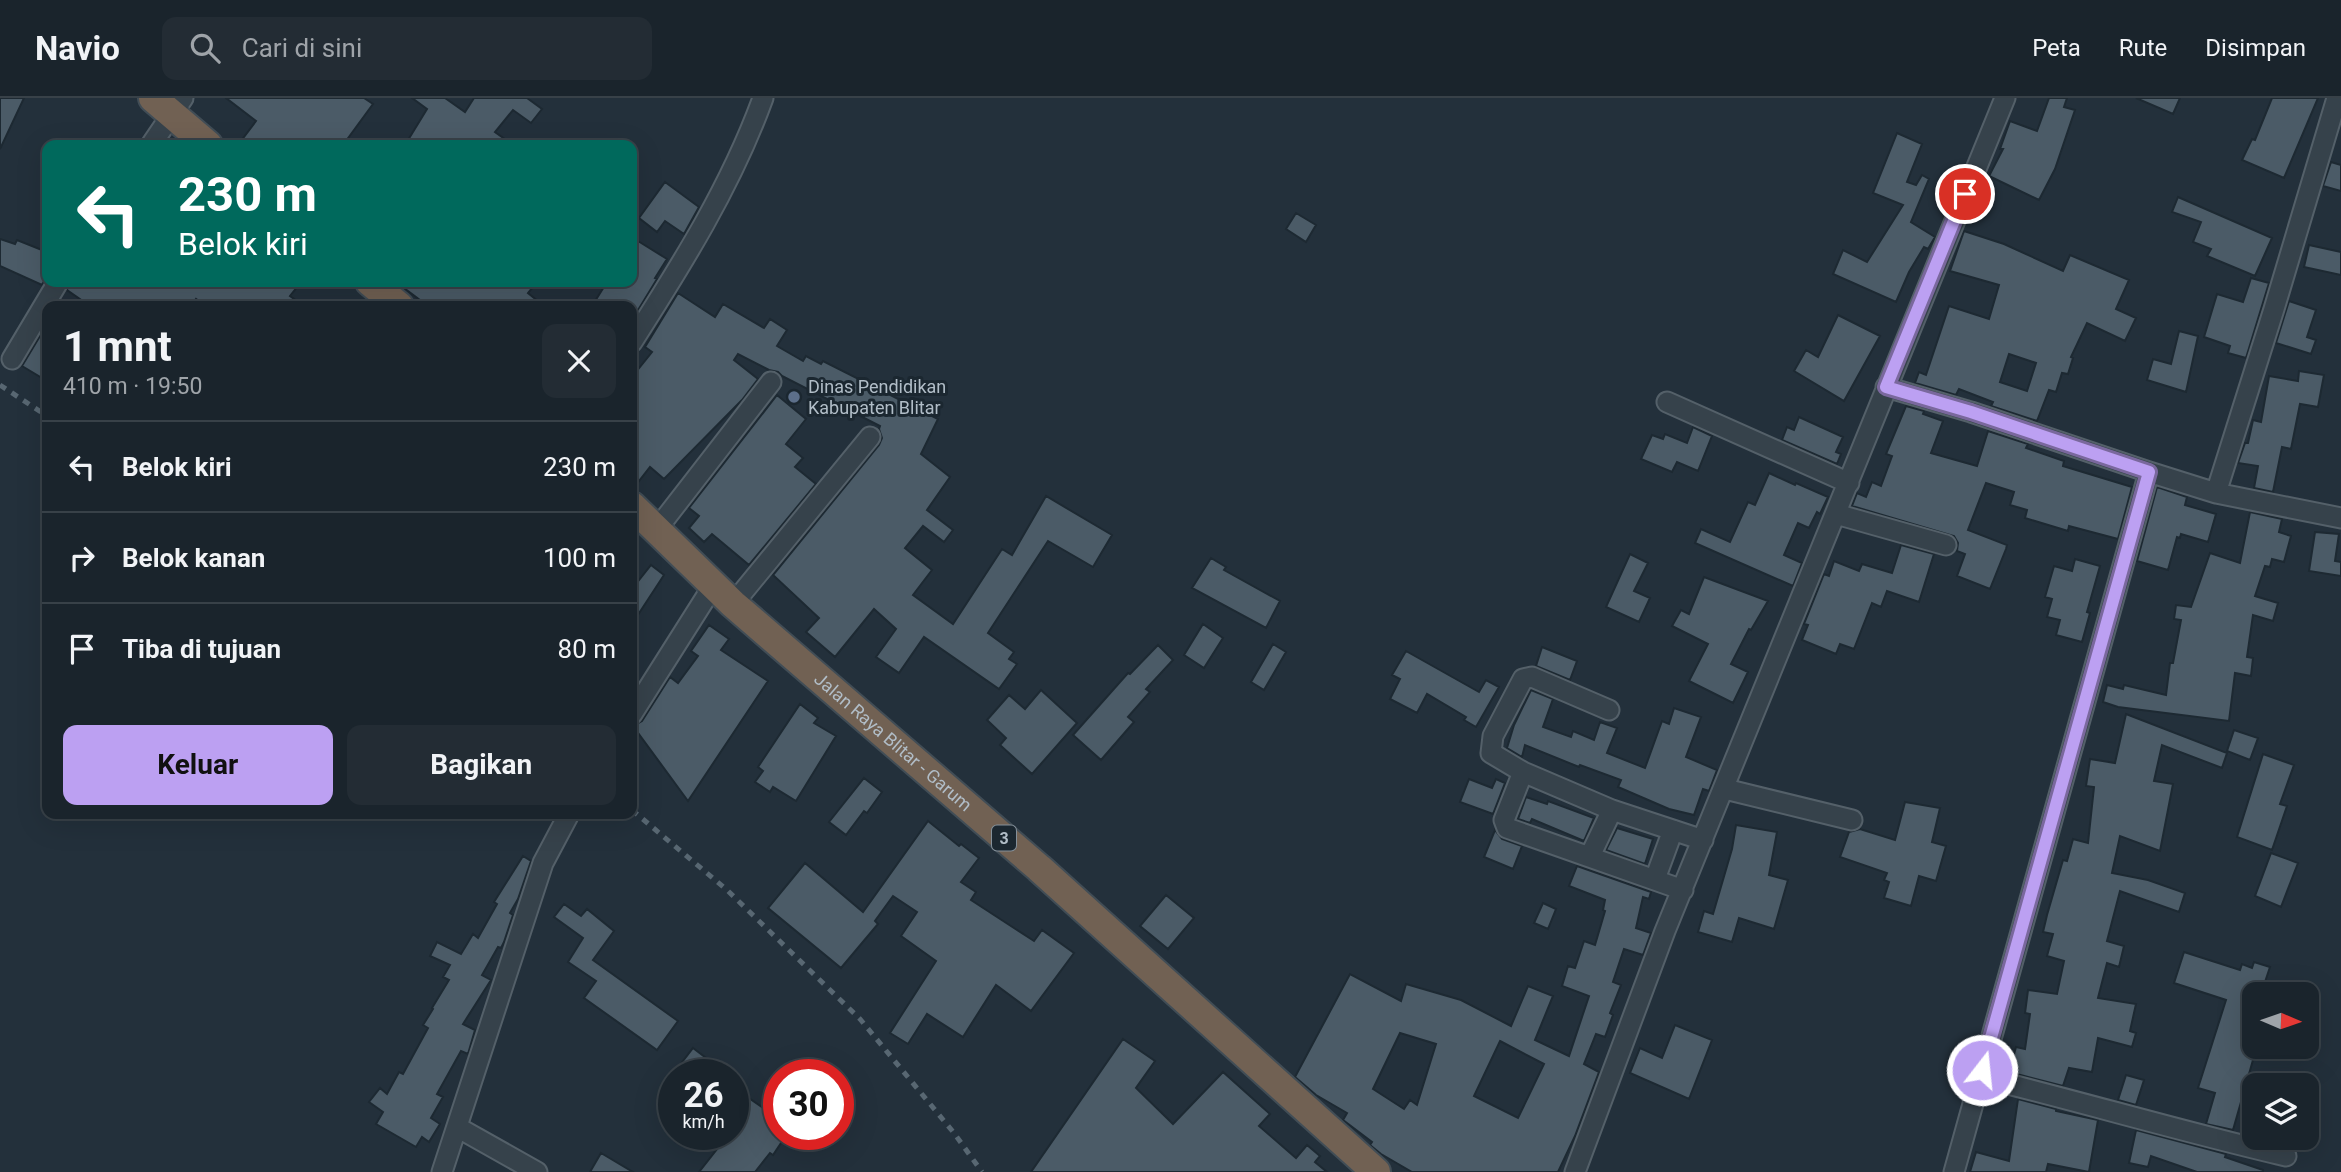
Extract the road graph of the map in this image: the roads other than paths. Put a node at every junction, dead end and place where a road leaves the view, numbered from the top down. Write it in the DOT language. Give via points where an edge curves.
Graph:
graph roads {
  1 [pos="763,98"];
  2 [pos="2005,98"];
  3 [pos="2337,98"];
  4 [pos="170,104"];
  5 [pos="153,140"];
  6 [pos="203,140"];
  7 [pos="376,287"];
  8 [pos="393,301"];
  9 [pos="42,319"];
  10 [pos="637,334"];
  11 [pos="12,359"];
  12 [pos="771,382"];
  13 [pos="1886,387"];
  14 [pos="1667,402"];
  15 [pos="870,437"];
  16 [pos="2149,472"];
  17 [pos="1849,483"];
  18 [pos="2216,492"];
  19 [pos="637,511"];
  20 [pos="1836,514"];
  21 [pos="2341,518"];
  22 [pos="657,529"];
  23 [pos="1946,545"];
  24 [pos="723,595"];
  25 [pos="637,707"];
  26 [pos="1609,710"];
  27 [pos="1523,772"];
  28 [pos="1725,789"];
  29 [pos="1612,810"];
  30 [pos="566,819"];
  31 [pos="1852,820"];
  32 [pos="1673,830"];
  33 [pos="1703,840"];
  34 [pos="1590,856"];
  35 [pos="1655,879"];
  36 [pos="1683,890"];
  37 [pos="1980,1077"];
  38 [pos="457,1127"];
  39 [pos="2286,1156"];
  40 [pos="442,1172"];
  41 [pos="537,1172"];
  42 [pos="1376,1172"];
  43 [pos="1575,1172"];
  44 [pos="1954,1172"];
  1 -- 10 [label="street" via="726,187"];
  2 -- 13 [label="street"];
  3 -- 18 [label="street"];
  4 -- 5 [label="street"];
  4 -- 6 [label="highway"];
  7 -- 8 [label="highway"];
  9 -- 11 [label="street"];
  12 -- 22 [label="street"];
  13 -- 16 [label="street"];
  13 -- 17 [label="street"];
  14 -- 17 [label="street"];
  15 -- 24 [label="street"];
  16 -- 18 [label="street"];
  16 -- 37 [label="street"];
  17 -- 20 [label="street"];
  18 -- 21 [label="street"];
  19 -- 22 [label="highway, Jalan Raya Blitar - Garum / 3"];
  20 -- 23 [label="street"];
  20 -- 28 [label="street"];
  22 -- 24 [label="highway, Jalan Raya Blitar - Garum / 3"];
  24 -- 25 [label="street"];
  24 -- 42 [label="highway, Jalan Raya Blitar - Garum / 3" via="1039,868"];
  26 -- 27 [label="street" via="1532,677 1523,679 1491,747 1495,757"];
  27 -- 29 [label="street"];
  27 -- 34 [label="street" via="1505,826"];
  28 -- 31 [label="street"];
  28 -- 33 [label="street"];
  29 -- 32 [label="street"];
  29 -- 34 [label="street"];
  30 -- 38 [label="street" via="542,863"];
  32 -- 33 [label="street"];
  32 -- 35 [label="street"];
  33 -- 36 [label="street"];
  34 -- 35 [label="street"];
  35 -- 36 [label="street"];
  36 -- 43 [label="street"];
  37 -- 39 [label="street"];
  37 -- 44 [label="street"];
  38 -- 40 [label="street"];
  38 -- 41 [label="street"];
}
